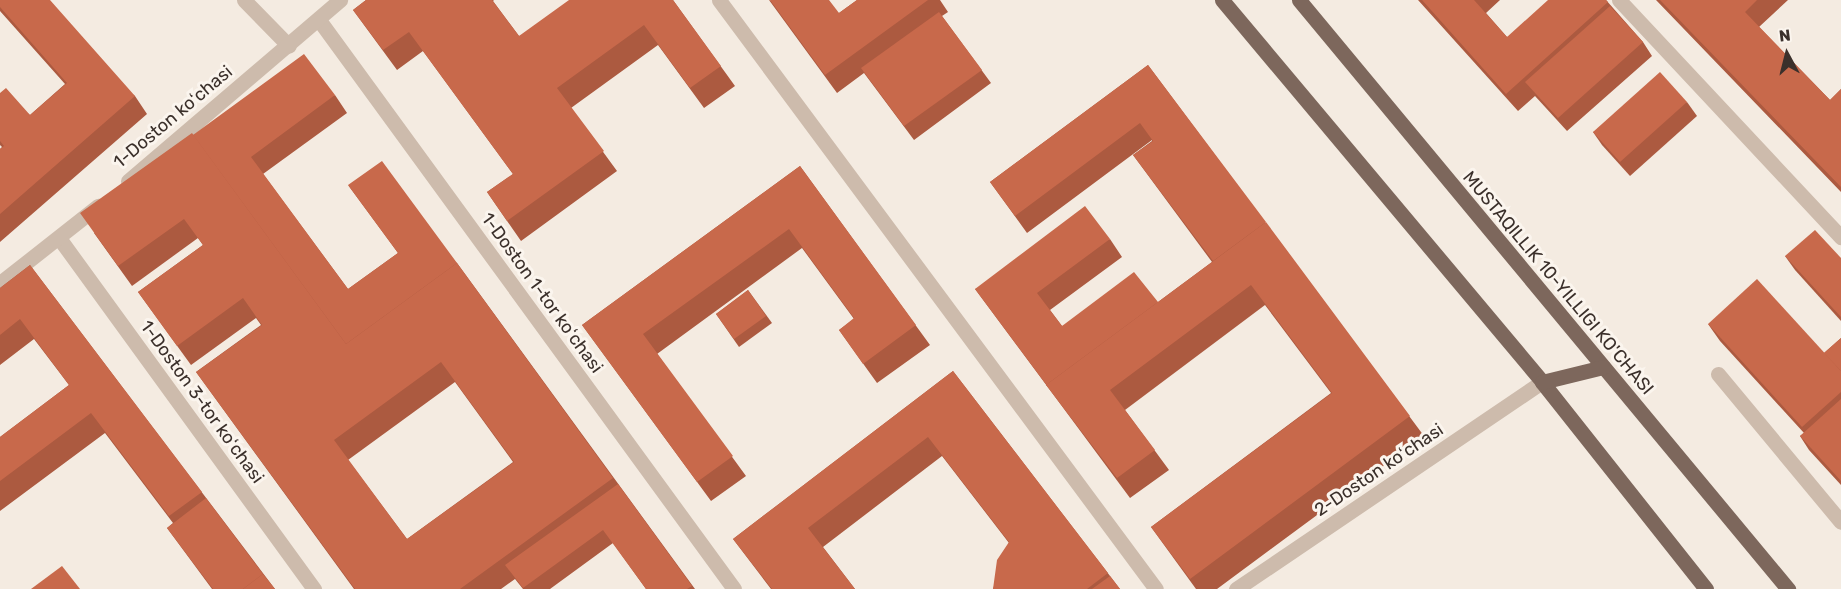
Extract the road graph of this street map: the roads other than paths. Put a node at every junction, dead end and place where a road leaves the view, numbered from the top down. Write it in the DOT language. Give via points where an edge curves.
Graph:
graph roads {
  1 [pos="244,0"];
  2 [pos="340,0"];
  3 [pos="719,0"];
  4 [pos="1222,0"];
  5 [pos="1299,0"];
  6 [pos="1619,0"];
  7 [pos="319,20"];
  8 [pos="289,46"];
  9 [pos="1841,237"];
  10 [pos="59,238"];
  11 [pos="0,283"];
  12 [pos="1603,367"];
  13 [pos="1718,374"];
  14 [pos="1542,382"];
  15 [pos="1841,522"];
  16 [pos="314,589"];
  17 [pos="734,589"];
  18 [pos="1156,589"];
  19 [pos="1236,589"];
  20 [pos="1706,589"];
  21 [pos="1788,589"];
  1 -- 8 [label="street"];
  2 -- 7 [label="street, 1-Doston koʻchasi"];
  3 -- 18 [label="street"];
  4 -- 14 [label="main road"];
  5 -- 12 [label="main road, MUSTAQILLIK 10-YILLIGI KO'CHASI"];
  6 -- 9 [label="street"];
  7 -- 8 [label="street, 1-Doston koʻchasi"];
  7 -- 17 [label="street, 1-Doston 1-tor koʻchasi"];
  8 -- 10 [label="street, 1-Doston koʻchasi"];
  10 -- 11 [label="street, 1-Doston koʻchasi"];
  10 -- 16 [label="street, 1-Doston 3-tor koʻchasi"];
  12 -- 14 [label="main road"];
  12 -- 21 [label="main road, MUSTAQILLIK 10-YILLIGI KO'CHASI"];
  13 -- 15 [label="street"];
  14 -- 19 [label="street, 2-Doston koʻchasi"];
  14 -- 20 [label="main road"];
}
